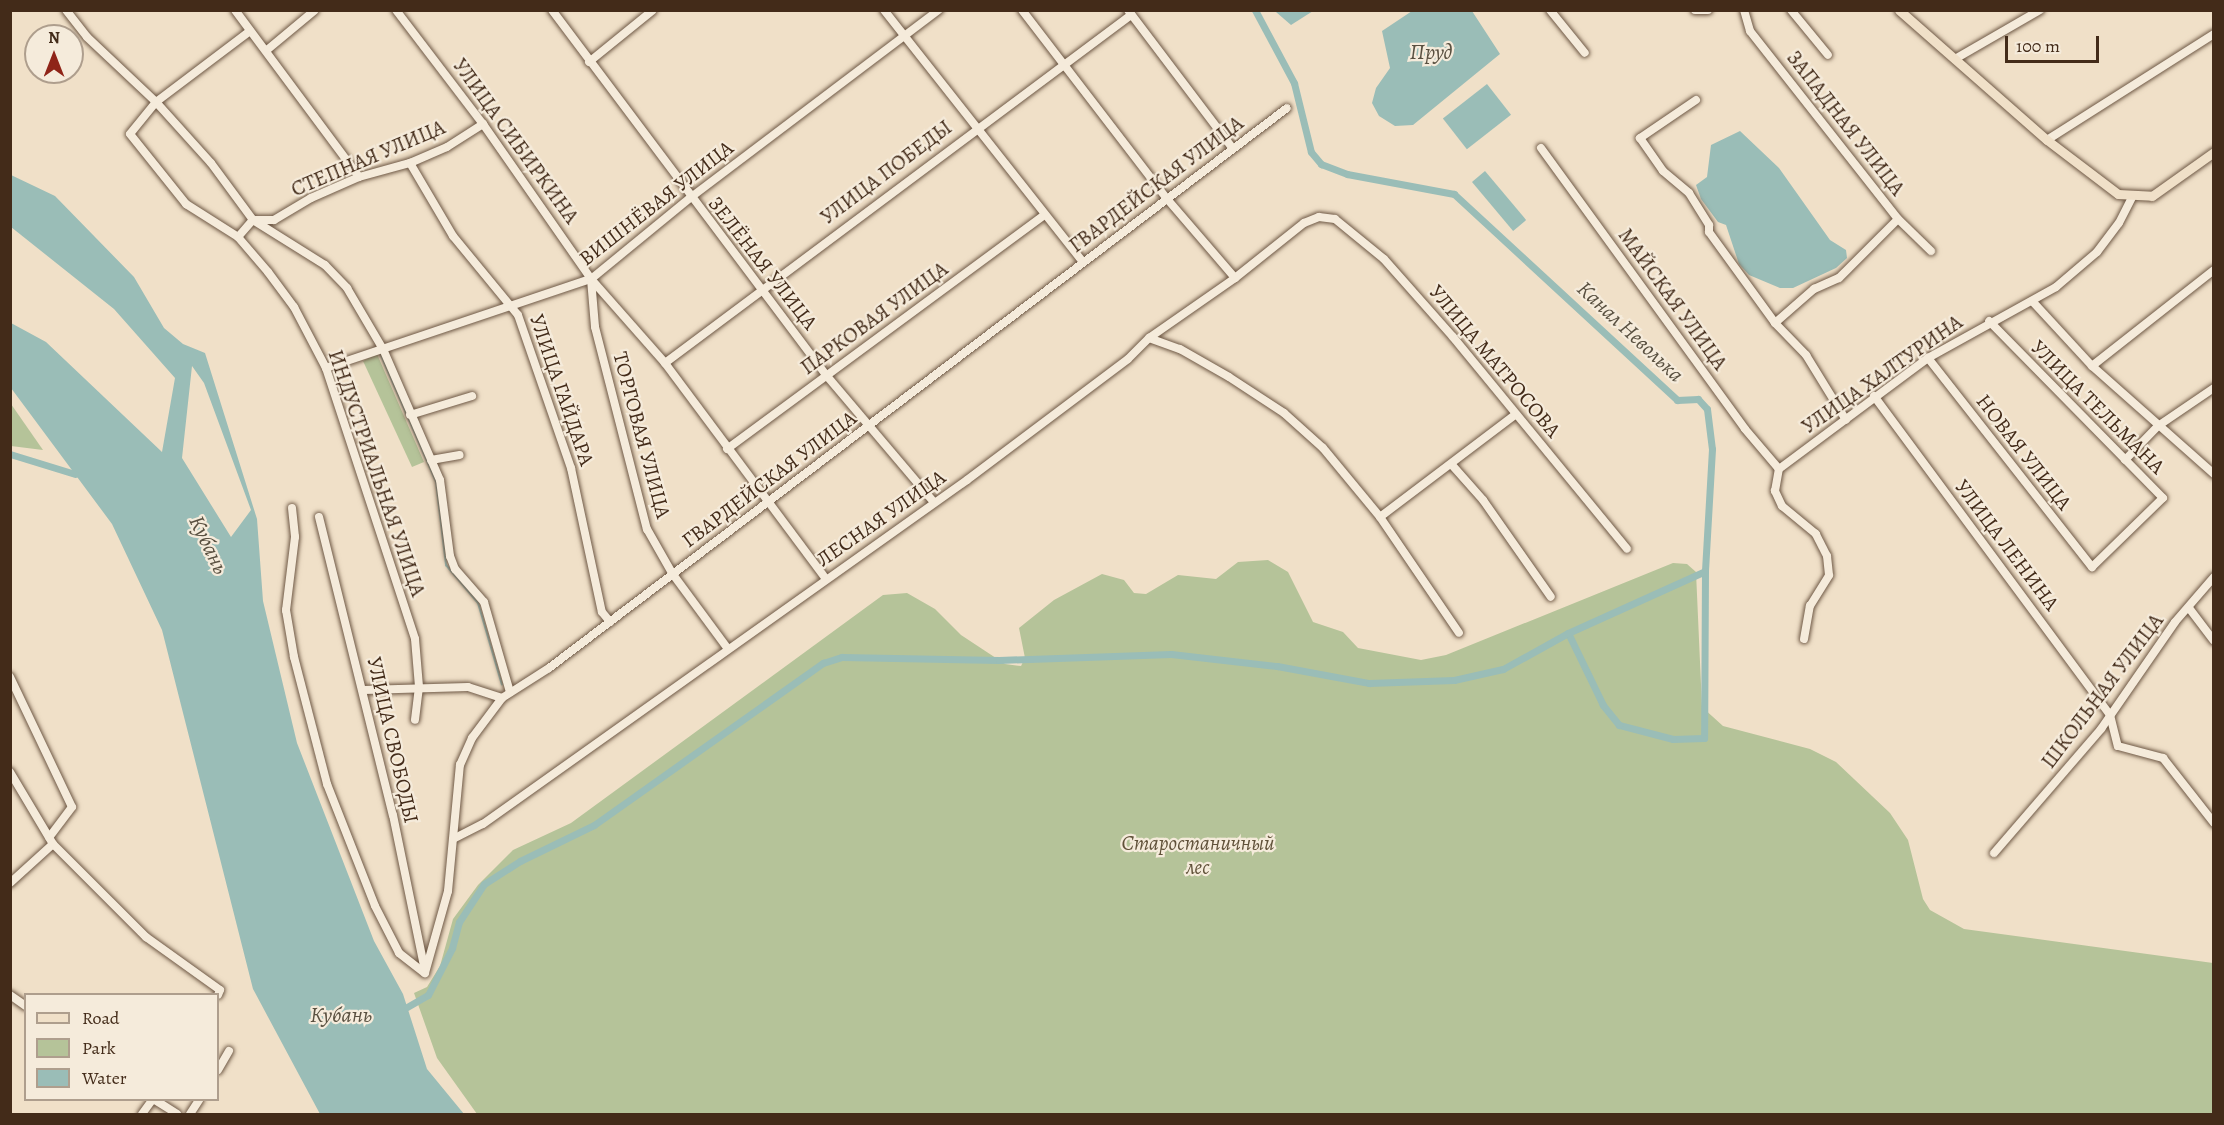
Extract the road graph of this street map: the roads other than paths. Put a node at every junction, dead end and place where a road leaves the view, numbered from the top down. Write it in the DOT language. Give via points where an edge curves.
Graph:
graph roads {
  1 [pos="66,10"];
  2 [pos="235,10"];
  3 [pos="315,10"];
  4 [pos="396,10"];
  5 [pos="552,10"];
  6 [pos="654,10"];
  7 [pos="884,10"];
  8 [pos="939,10"];
  9 [pos="1022,10"];
  10 [pos="1550,10"];
  11 [pos="1708,10"];
  12 [pos="1744,10"];
  13 [pos="1791,10"];
  14 [pos="1899,10"];
  15 [pos="2040,10"];
  16 [pos="1697,12"];
  17 [pos="1130,13"];
  18 [pos="250,31"];
  19 [pos="2214,34"];
  20 [pos="904,38"];
  21 [pos="267,50"];
  22 [pos="1585,53"];
  23 [pos="1828,55"];
  24 [pos="1955,59"];
  25 [pos="589,62"];
  26 [pos="1062,66"];
  27 [pos="1696,100"];
  28 [pos="156,102"];
  29 [pos="1287,108"];
  30 [pos="483,124"];
  31 [pos="974,129"];
  32 [pos="2047,140"];
  33 [pos="1541,148"];
  34 [pos="1233,149"];
  35 [pos="2214,152"];
  36 [pos="410,163"];
  37 [pos="359,177"];
  38 [pos="2132,197"];
  39 [pos="690,198"];
  40 [pos="1168,200"];
  41 [pos="1043,216"];
  42 [pos="1319,217"];
  43 [pos="1898,219"];
  44 [pos="253,220"];
  45 [pos="238,237"];
  46 [pos="1930,251"];
  47 [pos="1083,262"];
  48 [pos="2214,270"];
  49 [pos="1235,278"];
  50 [pos="591,279"];
  51 [pos="760,288"];
  52 [pos="2033,302"];
  53 [pos="511,308"];
  54 [pos="1989,321"];
  55 [pos="1775,323"];
  56 [pos="1149,338"];
  57 [pos="383,349"];
  58 [pos="1928,358"];
  59 [pos="665,363"];
  60 [pos="2092,366"];
  61 [pos="326,368"];
  62 [pos="826,375"];
  63 [pos="2214,388"];
  64 [pos="472,396"];
  65 [pos="1874,396"];
  66 [pos="410,415"];
  67 [pos="1515,415"];
  68 [pos="1846,420"];
  69 [pos="2158,426"];
  70 [pos="869,427"];
  71 [pos="727,449"];
  72 [pos="460,455"];
  73 [pos="431,460"];
  74 [pos="2125,460"];
  75 [pos="1452,465"];
  76 [pos="1779,469"];
  77 [pos="2214,474"];
  78 [pos="933,501"];
  79 [pos="767,502"];
  80 [pos="292,508"];
  81 [pos="320,517"];
  82 [pos="1380,517"];
  83 [pos="1627,549"];
  84 [pos="2092,567"];
  85 [pos="672,573"];
  86 [pos="2214,577"];
  87 [pos="825,578"];
  88 [pos="1551,597"];
  89 [pos="2189,608"];
  90 [pos="610,622"];
  91 [pos="1459,633"];
  92 [pos="1804,639"];
  93 [pos="2214,641"];
  94 [pos="728,649"];
  95 [pos="10,677"];
  96 [pos="419,687"];
  97 [pos="364,690"];
  98 [pos="510,692"];
  99 [pos="502,698"];
  100 [pos="2110,715"];
  101 [pos="415,720"];
  102 [pos="10,772"];
  103 [pos="2214,823"];
  104 [pos="455,838"];
  105 [pos="51,840"];
  106 [pos="1994,853"];
  107 [pos="10,883"];
  108 [pos="425,973"];
  109 [pos="219,993"];
  110 [pos="10,995"];
  111 [pos="24,1005"];
  112 [pos="229,1051"];
  113 [pos="219,1068"];
  114 [pos="153,1101"];
  115 [pos="156,1101"];
  116 [pos="198,1101"];
  117 [pos="142,1114"];
  118 [pos="177,1114"];
  119 [pos="190,1114"];
  1 -- 28 [label="street" via="87,37"];
  2 -- 18 [label="street"];
  3 -- 21 [label="street"];
  4 -- 30 [label="street, УЛИЦА СИБИРКИНА"];
  5 -- 25 [label="street, ЗЕЛЁНАЯ УЛИЦА"];
  6 -- 25 [label="street"];
  7 -- 20 [label="street"];
  8 -- 20 [label="street, ВИШНЁВАЯ УЛИЦА"];
  9 -- 26 [label="street"];
  10 -- 22 [label="street"];
  11 -- 16 [label="street"];
  12 -- 43 [label="street, ЗАПАДНАЯ УЛИЦА" via="1749,31"];
  13 -- 23 [label="street"];
  14 -- 24 [label="main road"];
  15 -- 24 [label="street"];
  17 -- 26 [label="street, УЛИЦА ПОБЕДЫ"];
  17 -- 34 [label="street"];
  18 -- 21 [label="street"];
  18 -- 28 [label="street"];
  19 -- 32 [label="street"];
  20 -- 31 [label="street"];
  20 -- 39 [label="street, ВИШНЁВАЯ УЛИЦА"];
  21 -- 37 [label="street"];
  24 -- 32 [label="main road"];
  25 -- 39 [label="street, ЗЕЛЁНАЯ УЛИЦА"];
  26 -- 31 [label="street, УЛИЦА ПОБЕДЫ"];
  26 -- 40 [label="street"];
  27 -- 55 [label="street" via="1640,138 1663,171 1689,193 1709,225 1709,232"];
  28 -- 44 [label="street" via="211,164"];
  28 -- 45 [label="street, ИНДУСТРИАЛЬНАЯ УЛИЦА" via="130,134 135,144 186,204"];
  29 -- 34 [label="street, ГВАРДЕЙСКАЯ УЛИЦА"];
  30 -- 36 [label="street, СТЕПНАЯ УЛИЦА" via="447,147"];
  30 -- 50 [label="street, УЛИЦА СИБИРКИНА"];
  31 -- 41 [label="street"];
  31 -- 51 [label="street, УЛИЦА ПОБЕДЫ"];
  32 -- 38 [label="main road" via="2103,184"];
  33 -- 76 [label="street, МАЙСКАЯ УЛИЦА" via="1745,429"];
  34 -- 40 [label="street, ГВАРДЕЙСКАЯ УЛИЦА"];
  35 -- 38 [label="main road" via="2152,195"];
  36 -- 37 [label="street, СТЕПНАЯ УЛИЦА"];
  36 -- 53 [label="street, УЛИЦА ГАЙДАРА" via="453,236"];
  37 -- 44 [label="street, СТЕПНАЯ УЛИЦА" via="274,220"];
  38 -- 52 [label="street, УЛИЦА ХАЛТУРИНА" via="2097,252"];
  39 -- 50 [label="street, ВИШНЁВАЯ УЛИЦА"];
  39 -- 51 [label="street, ЗЕЛЁНАЯ УЛИЦА"];
  40 -- 47 [label="street, ГВАРДЕЙСКАЯ УЛИЦА"];
  40 -- 49 [label="street"];
  41 -- 47 [label="street"];
  41 -- 62 [label="street, ПАРКОВАЯ УЛИЦА"];
  42 -- 49 [label="street, ЛЕСНАЯ УЛИЦА" via="1304,223"];
  42 -- 67 [label="street, УЛИЦА МАТРОСОВА" via="1335,219 1384,259"];
  43 -- 46 [label="street, ЗАПАДНАЯ УЛИЦА"];
  43 -- 55 [label="street" via="1839,278 1814,289"];
  44 -- 45 [label="street"];
  44 -- 57 [label="street" via="325,265 347,288"];
  45 -- 61 [label="street, ИНДУСТРИАЛЬНАЯ УЛИЦА" via="294,307"];
  47 -- 70 [label="street, ГВАРДЕЙСКАЯ УЛИЦА"];
  48 -- 60 [label="street"];
  49 -- 56 [label="street, ЛЕСНАЯ УЛИЦА"];
  50 -- 53 [label="street, ВИШНЁВАЯ УЛИЦА"];
  50 -- 59 [label="street, УЛИЦА СИБИРКИНА"];
  50 -- 85 [label="street, ТОРГОВАЯ УЛИЦА" via="595,327 642,516"];
  51 -- 59 [label="street, УЛИЦА ПОБЕДЫ"];
  51 -- 62 [label="street, ЗЕЛЁНАЯ УЛИЦА"];
  52 -- 54 [label="street, УЛИЦА ХАЛТУРИНА"];
  52 -- 60 [label="street"];
  53 -- 57 [label="street, ВИШНЁВАЯ УЛИЦА"];
  53 -- 90 [label="street, УЛИЦА ГАЙДАРА" via="518,315 571,468 602,612"];
  54 -- 58 [label="street, УЛИЦА ХАЛТУРИНА"];
  54 -- 74 [label="street, УЛИЦА ТЕЛЬМАНА"];
  55 -- 68 [label="street" via="1806,356"];
  56 -- 78 [label="street, ЛЕСНАЯ УЛИЦА" via="1128,359 967,480"];
  56 -- 82 [label="street" via="1210,366 1284,413 1338,462"];
  57 -- 61 [label="street, ВИШНЁВАЯ УЛИЦА"];
  57 -- 66 [label="street"];
  58 -- 65 [label="street, УЛИЦА ХАЛТУРИНА"];
  58 -- 84 [label="street, НОВАЯ УЛИЦА"];
  59 -- 71 [label="street, УЛИЦА СИБИРКИНА"];
  60 -- 69 [label="street"];
  61 -- 96 [label="street, ИНДУСТРИАЛЬНАЯ УЛИЦА" via="415,639"];
  62 -- 70 [label="street, ЗЕЛЁНАЯ УЛИЦА"];
  62 -- 71 [label="street, ПАРКОВАЯ УЛИЦА"];
  63 -- 69 [label="street"];
  64 -- 66 [label="street"];
  65 -- 68 [label="street, УЛИЦА ХАЛТУРИНА"];
  65 -- 100 [label="street, УЛИЦА ЛЕНИНА"];
  66 -- 73 [label="street"];
  67 -- 75 [label="street"];
  67 -- 83 [label="street, УЛИЦА МАТРОСОВА"];
  68 -- 76 [label="street, УЛИЦА ХАЛТУРИНА"];
  69 -- 74 [label="street"];
  69 -- 77 [label="street"];
  70 -- 78 [label="street, ЗЕЛЁНАЯ УЛИЦА"];
  70 -- 79 [label="street, ГВАРДЕЙСКАЯ УЛИЦА"];
  71 -- 79 [label="street, УЛИЦА СИБИРКИНА"];
  72 -- 73 [label="street"];
  73 -- 98 [label="street" via="441,480 450,556 455,569 484,602"];
  74 -- 84 [label="street, УЛИЦА ТЕЛЬМАНА" via="2163,498"];
  75 -- 82 [label="street"];
  75 -- 88 [label="street" via="1484,500"];
  76 -- 92 [label="street" via="1775,491 1782,506 1816,534 1827,556 1829,575 1810,606"];
  78 -- 87 [label="street, ЛЕСНАЯ УЛИЦА"];
  79 -- 85 [label="street, ГВАРДЕЙСКАЯ УЛИЦА"];
  79 -- 87 [label="street, УЛИЦА СИБИРКИНА"];
  80 -- 108 [label="street" via="295,537 286,610 327,784 375,906 399,953"];
  81 -- 97 [label="street, УЛИЦА СВОБОДЫ"];
  82 -- 91 [label="street"];
  85 -- 90 [label="street, ГВАРДЕЙСКАЯ УЛИЦА"];
  85 -- 94 [label="street, ТОРГОВАЯ УЛИЦА"];
  86 -- 89 [label="street, ШКОЛЬНАЯ УЛИЦА"];
  87 -- 94 [label="street, ЛЕСНАЯ УЛИЦА"];
  89 -- 93 [label="street"];
  89 -- 100 [label="street, ШКОЛЬНАЯ УЛИЦА"];
  90 -- 98 [label="street, ГВАРДЕЙСКАЯ УЛИЦА"];
  94 -- 104 [label="street, ЛЕСНАЯ УЛИЦА" via="483,824"];
  95 -- 105 [label="street" via="72,807"];
  96 -- 97 [label="street"];
  96 -- 99 [label="street" via="468,687"];
  96 -- 101 [label="street, ИНДУСТРИАЛЬНАЯ УЛИЦА"];
  97 -- 108 [label="street, УЛИЦА СВОБОДЫ"];
  98 -- 99 [label="street, ГВАРДЕЙСКАЯ УЛИЦА"];
  99 -- 104 [label="street, ГВАРДЕЙСКАЯ УЛИЦА" via="472,738 460,765"];
  100 -- 103 [label="street" via="2118,746 2163,758"];
  100 -- 106 [label="street, ШКОЛЬНАЯ УЛИЦА"];
  102 -- 105 [label="street"];
  104 -- 108 [label="street, ГВАРДЕЙСКАЯ УЛИЦА" via="448,891"];
  105 -- 107 [label="street"];
  105 -- 109 [label="street" via="146,937"];
  110 -- 111 [label="street"];
  112 -- 113 [label="street"];
  114 -- 117 [label="street"];
  115 -- 118 [label="street"];
  116 -- 119 [label="street"];
}
